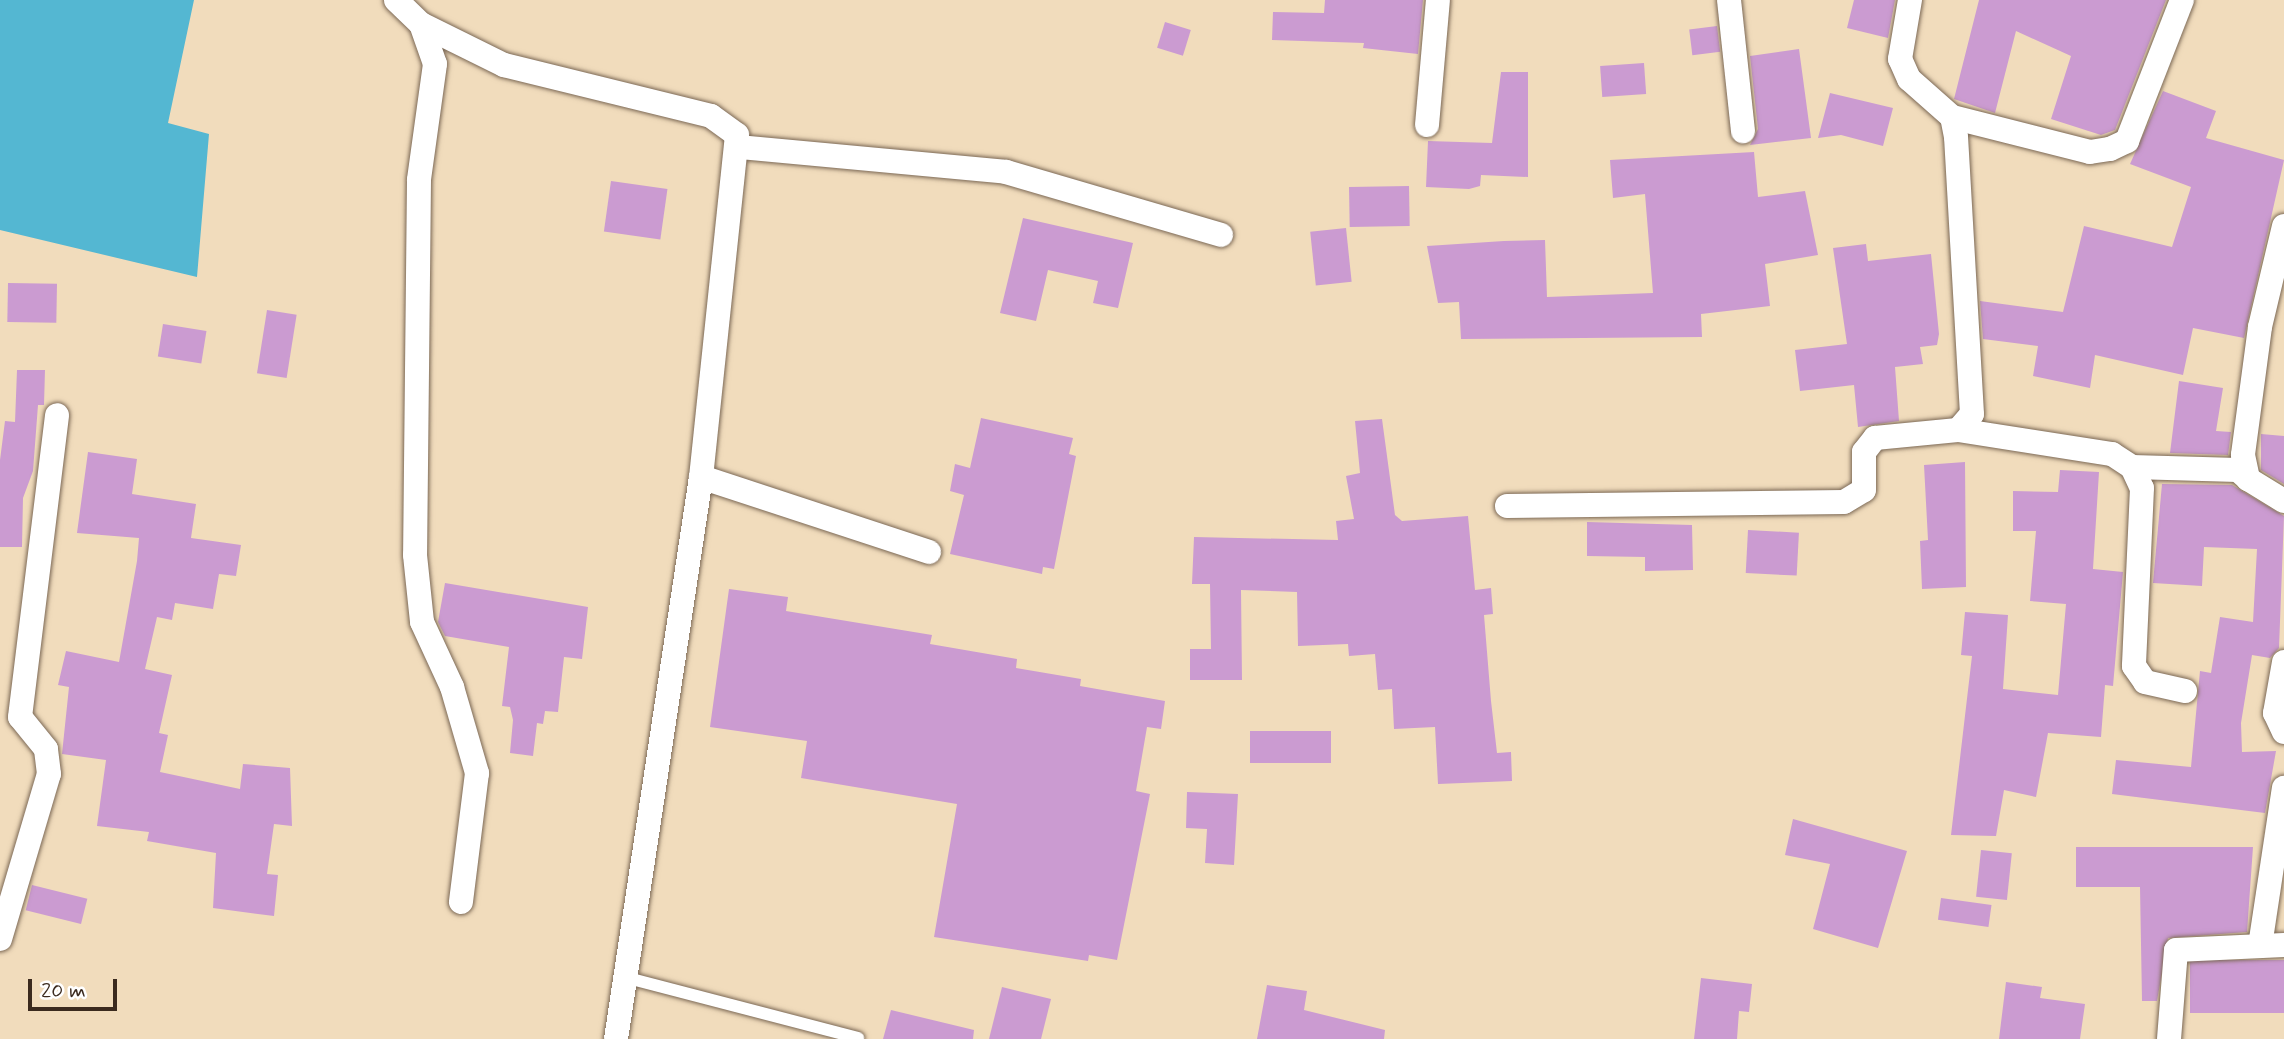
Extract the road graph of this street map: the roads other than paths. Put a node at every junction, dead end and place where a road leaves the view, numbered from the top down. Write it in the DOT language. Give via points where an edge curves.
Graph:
graph roads {
  1 [pos="396,0"];
  2 [pos="1438,0"];
  3 [pos="1729,0"];
  4 [pos="1910,0"];
  5 [pos="2182,0"];
  6 [pos="421,24"];
  7 [pos="1952,117"];
  8 [pos="1427,125"];
  9 [pos="1743,131"];
  10 [pos="739,146"];
  11 [pos="2284,226"];
  12 [pos="1221,235"];
  13 [pos="57,415"];
  14 [pos="1958,429"];
  15 [pos="2132,467"];
  16 [pos="701,477"];
  17 [pos="2248,479"];
  18 [pos="2284,501"];
  19 [pos="1507,506"];
  20 [pos="929,552"];
  21 [pos="2284,662"];
  22 [pos="2185,691"];
  23 [pos="2284,732"];
  24 [pos="2284,788"];
  25 [pos="461,902"];
  26 [pos="0,939"];
  27 [pos="2272,946"];
  28 [pos="624,977"];
  29 [pos="858,1038"];
  30 [pos="616,1039"];
  31 [pos="2169,1039"];
  1 -- 6 [label="street"];
  2 -- 8 [label="street"];
  3 -- 9 [label="street"];
  4 -- 7 [label="street" via="1900,60 1909,79"];
  5 -- 7 [label="street" via="2127,141 2090,152"];
  6 -- 10 [label="street" via="504,65 723,120"];
  6 -- 25 [label="street" via="435,64 419,180 417,590 477,772"];
  7 -- 14 [label="street" via="1975,387 1972,414"];
  10 -- 12 [label="street" via="1006,172"];
  10 -- 16 [label="street"];
  11 -- 17 [label="street" via="2260,327 2243,455"];
  13 -- 26 [label="street" via="20,716 46,749 49,774"];
  14 -- 15 [label="street" via="2112,454"];
  14 -- 19 [label="street" via="1875,438 1864,452 1864,490 1844,502"];
  15 -- 17 [label="street" via="2238,470"];
  15 -- 22 [label="street" via="2142,488 2134,666 2145,682"];
  16 -- 20 [label="street"];
  16 -- 28 [label="street"];
  17 -- 18 [label="street"];
  21 -- 23 [label="street" via="2275,713"];
  24 -- 27 [label="street"];
  27 -- 31 [label="street" via="2176,950"];
  28 -- 29 [label="lane"];
  28 -- 30 [label="street"];
}
